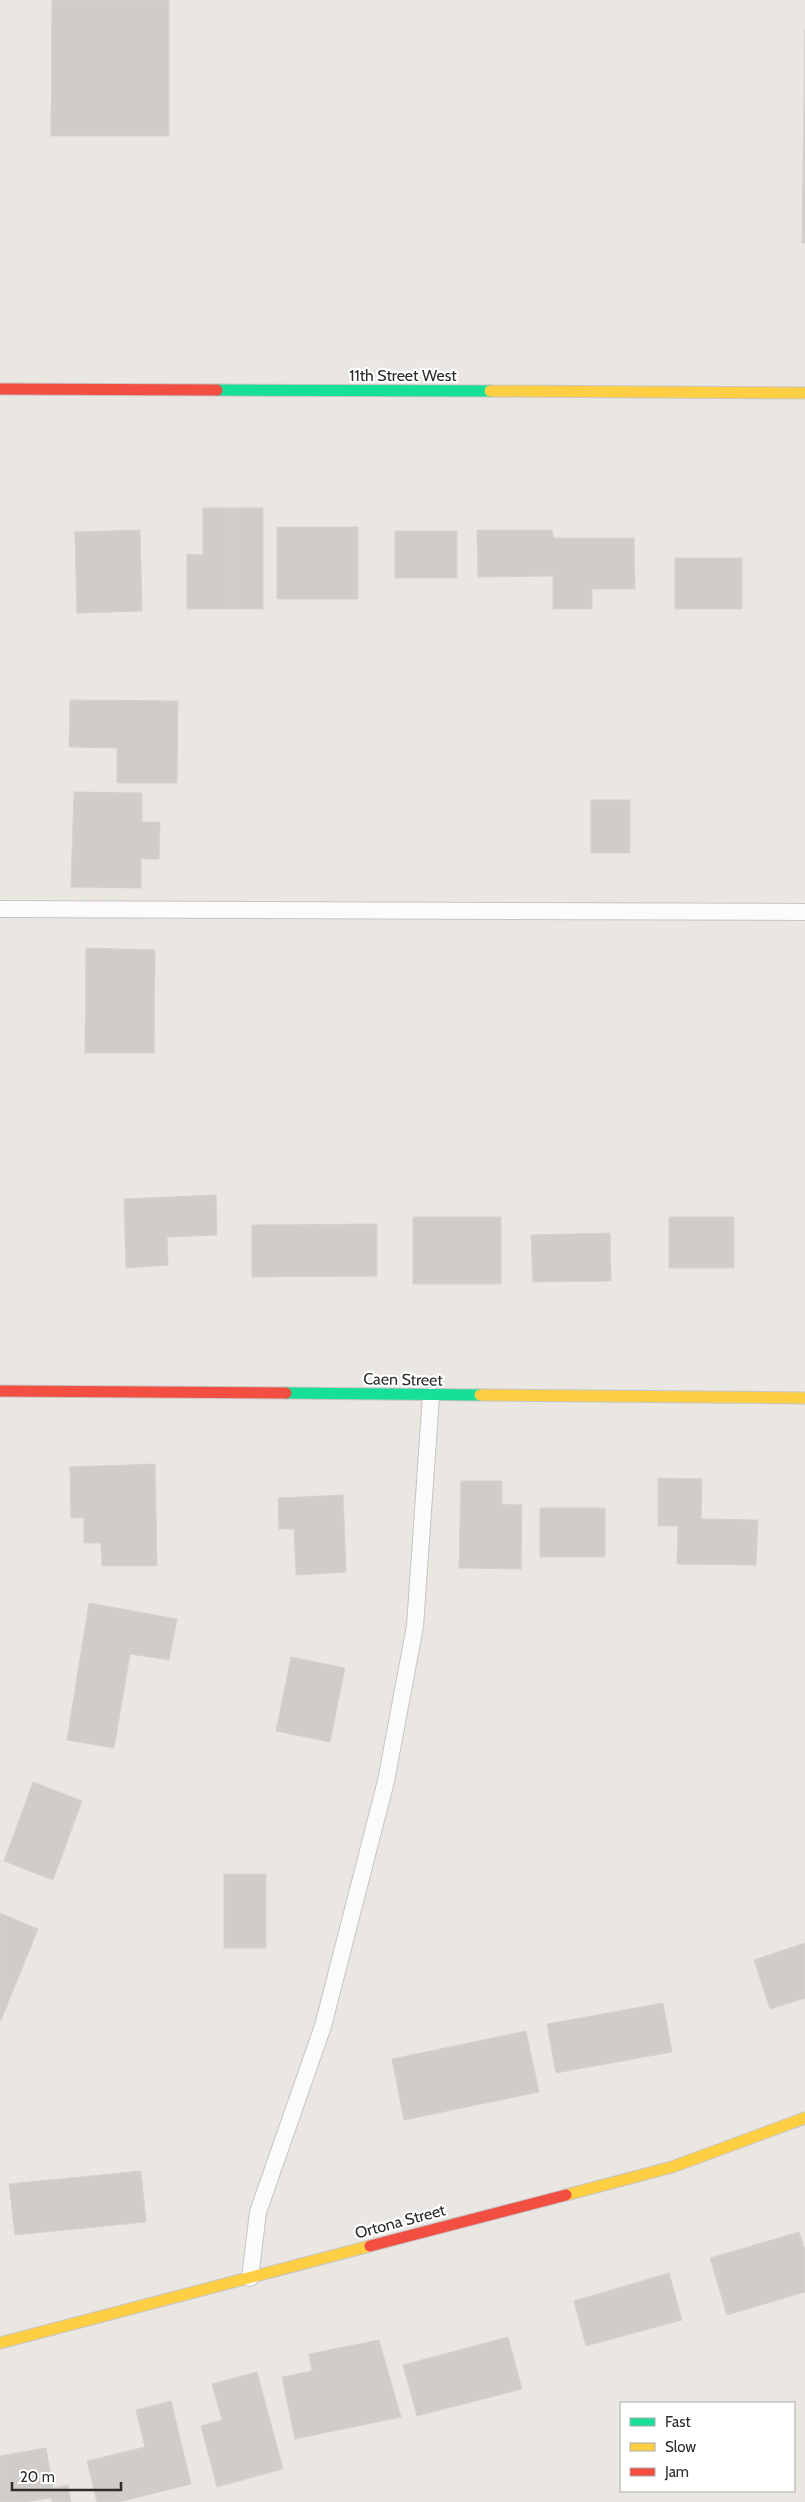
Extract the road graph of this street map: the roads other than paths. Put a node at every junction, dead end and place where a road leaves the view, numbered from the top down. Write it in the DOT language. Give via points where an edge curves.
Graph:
graph roads {
  1 [pos="0,389"];
  2 [pos="805,393"];
  3 [pos="0,909"];
  4 [pos="805,912"];
  5 [pos="0,1391"];
  6 [pos="431,1396"];
  7 [pos="805,1398"];
  8 [pos="805,2118"];
  9 [pos="250,2278"];
  10 [pos="0,2343"];
  1 -- 2 [label="street, 11th Street West"];
  3 -- 4 [label="lane"];
  5 -- 6 [label="street, Caen Street"];
  6 -- 7 [label="street, Caen Street"];
  6 -- 9 [label="lane" via="415,1626 386,1781 323,2026 258,2212"];
  8 -- 9 [label="street, Ortona Street" via="672,2167"];
  9 -- 10 [label="street, Ortona Street"];
}
